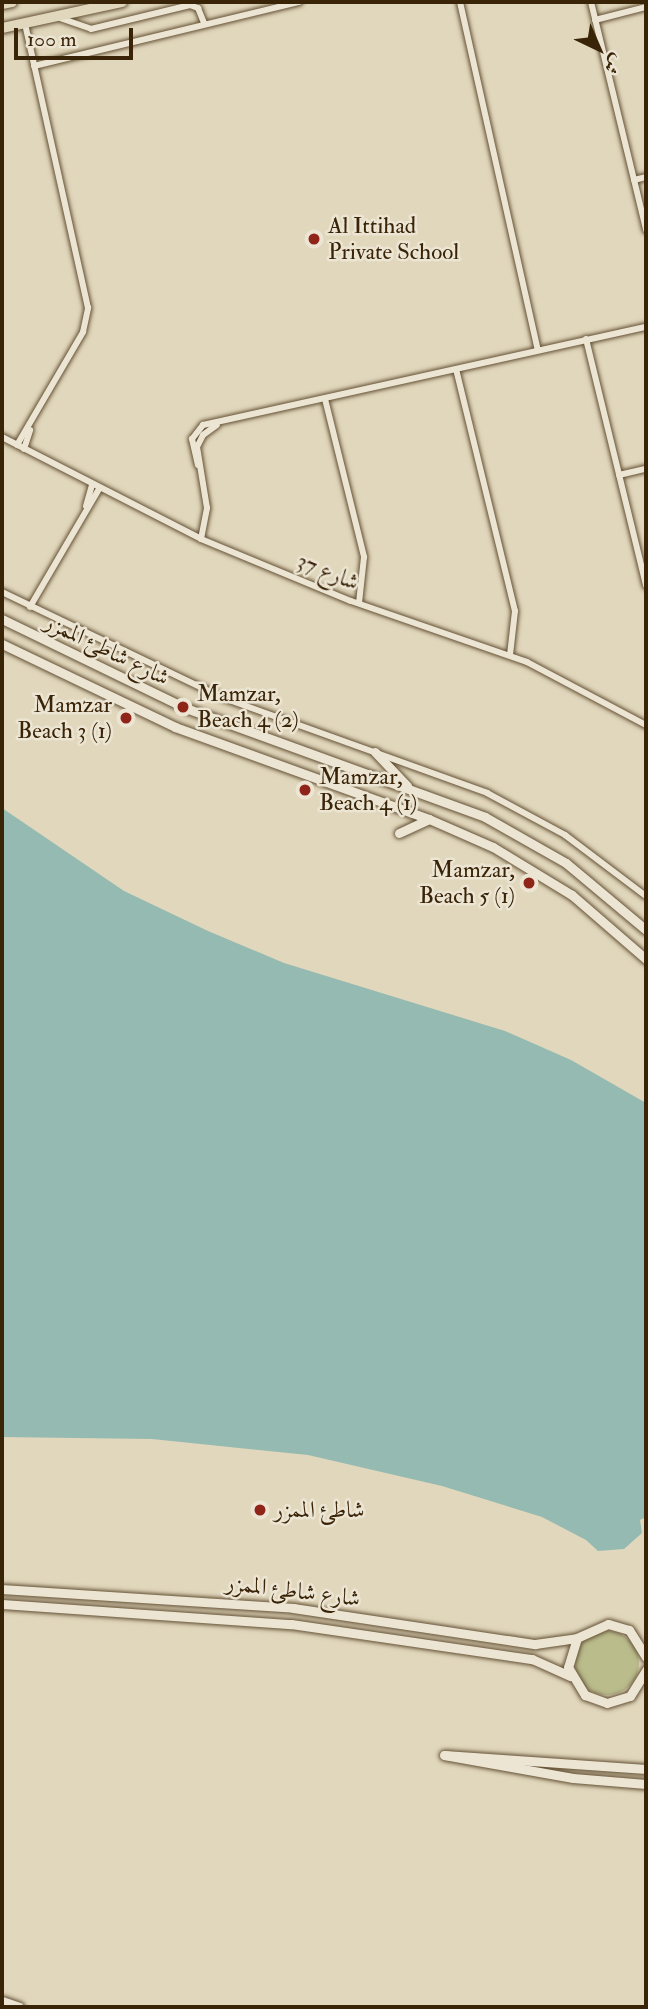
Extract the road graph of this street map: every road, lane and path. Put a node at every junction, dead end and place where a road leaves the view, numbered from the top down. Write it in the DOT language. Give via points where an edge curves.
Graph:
graph roads {
  1 [pos="12,2"];
  2 [pos="122,2"];
  3 [pos="299,2"];
  4 [pos="460,2"];
  5 [pos="590,2"];
  6 [pos="2,4"];
  7 [pos="646,7"];
  8 [pos="57,17"];
  9 [pos="595,20"];
  10 [pos="204,23"];
  11 [pos="25,24"];
  12 [pos="2,28"];
  13 [pos="34,66"];
  14 [pos="646,177"];
  15 [pos="634,180"];
  16 [pos="646,230"];
  17 [pos="646,327"];
  18 [pos="586,339"];
  19 [pos="538,350"];
  20 [pos="456,369"];
  21 [pos="325,399"];
  22 [pos="30,430"];
  23 [pos="2,437"];
  24 [pos="17,445"];
  25 [pos="24,449"];
  26 [pos="646,469"];
  27 [pos="620,475"];
  28 [pos="92,485"];
  29 [pos="99,489"];
  30 [pos="86,506"];
  31 [pos="198,537"];
  32 [pos="646,586"];
  33 [pos="2,592"];
  34 [pos="41,595"];
  35 [pos="355,602"];
  36 [pos="30,607"];
  37 [pos="37,611"];
  38 [pos="2,619"];
  39 [pos="2,643"];
  40 [pos="506,654"];
  41 [pos="646,726"];
  42 [pos="375,752"];
  43 [pos="408,787"];
  44 [pos="429,819"];
  45 [pos="399,833"];
  46 [pos="646,896"];
  47 [pos="644,928"];
  48 [pos="646,959"];
  49 [pos="2,1589"];
  50 [pos="2,1604"];
  51 [pos="577,1638"];
  52 [pos="646,1657"];
  53 [pos="646,1670"];
  54 [pos="570,1676"];
  55 [pos="573,1762"];
  56 [pos="646,1769"];
  57 [pos="573,1779"];
  58 [pos="646,1784"];
  59 [pos="2,2001"];
  60 [pos="19,2007"];
  1 -- 6 [label="main road"];
  2 -- 8 [label="main road"];
  3 -- 10 [label="street"];
  4 -- 19 [label="street"];
  5 -- 9 [label="street"];
  7 -- 9 [label="street"];
  8 -- 10 [label="street" via="91,29 190,5 200,10"];
  8 -- 11 [label="main road"];
  9 -- 15 [label="street"];
  10 -- 13 [label="street"];
  11 -- 12 [label="main road"];
  11 -- 13 [label="street"];
  13 -- 22 [label="street" via="88,308 83,332"];
  14 -- 15 [label="street"];
  15 -- 16 [label="street"];
  17 -- 18 [label="street"];
  18 -- 19 [label="street"];
  18 -- 27 [label="street"];
  19 -- 20 [label="street"];
  20 -- 21 [label="street"];
  20 -- 40 [label="street" via="515,611 513,638"];
  21 -- 31 [label="street" via="196,431 191,447 206,500"];
  21 -- 35 [label="street" via="364,556 362,586"];
  22 -- 24 [label="street"];
  22 -- 25 [label="street"];
  23 -- 24 [label="street, شارع 37"];
  24 -- 25 [label="street, شارع 37"];
  25 -- 28 [label="street, شارع 37"];
  26 -- 27 [label="street"];
  27 -- 32 [label="street"];
  28 -- 29 [label="street, شارع 37"];
  28 -- 30 [label="street"];
  29 -- 30 [label="street"];
  29 -- 31 [label="street, شارع 37"];
  30 -- 34 [label="street"];
  31 -- 35 [label="street, شارع 37"];
  33 -- 36 [label="street"];
  34 -- 36 [label="street"];
  34 -- 37 [label="street"];
  35 -- 40 [label="street, شارع 37"];
  36 -- 37 [label="street"];
  37 -- 42 [label="street" via="221,696"];
  38 -- 43 [label="street, شارع شاطئ الممزر" via="183,707"];
  39 -- 44 [label="street, شارع شاطئ الممزر" via="187,732"];
  40 -- 41 [label="street, شارع 37" via="572,683"];
  42 -- 43 [label="street"];
  42 -- 46 [label="street" via="458,781 524,811 585,849"];
  43 -- 47 [label="street, شارع شاطئ الممزر" via="485,817 545,850"];
  44 -- 45 [label="street"];
  44 -- 48 [label="street, شارع شاطئ الممزر" via="493,847 553,882"];
  49 -- 51 [label="street, شارع شاطئ الممزر" via="293,1608 535,1644"];
  50 -- 54 [label="street, شارع شاطئ الممزر" via="291,1624 532,1660"];
  51 -- 52 [label="street, شارع شاطئ الممزر" via="596,1625 619,1625 638,1638"];
  51 -- 54 [label="street" via="569,1656"];
  53 -- 54 [label="street, شارع شاطئ الممزر" via="629,1696 607,1703 584,1695"];
  55 -- 56 [label="street"];
  55 -- 57 [label="street" via="568,1772"];
  55 -- 57 [label="street" via="444,1755"];
  57 -- 58 [label="street"];
  59 -- 60 [label="street"];
}
